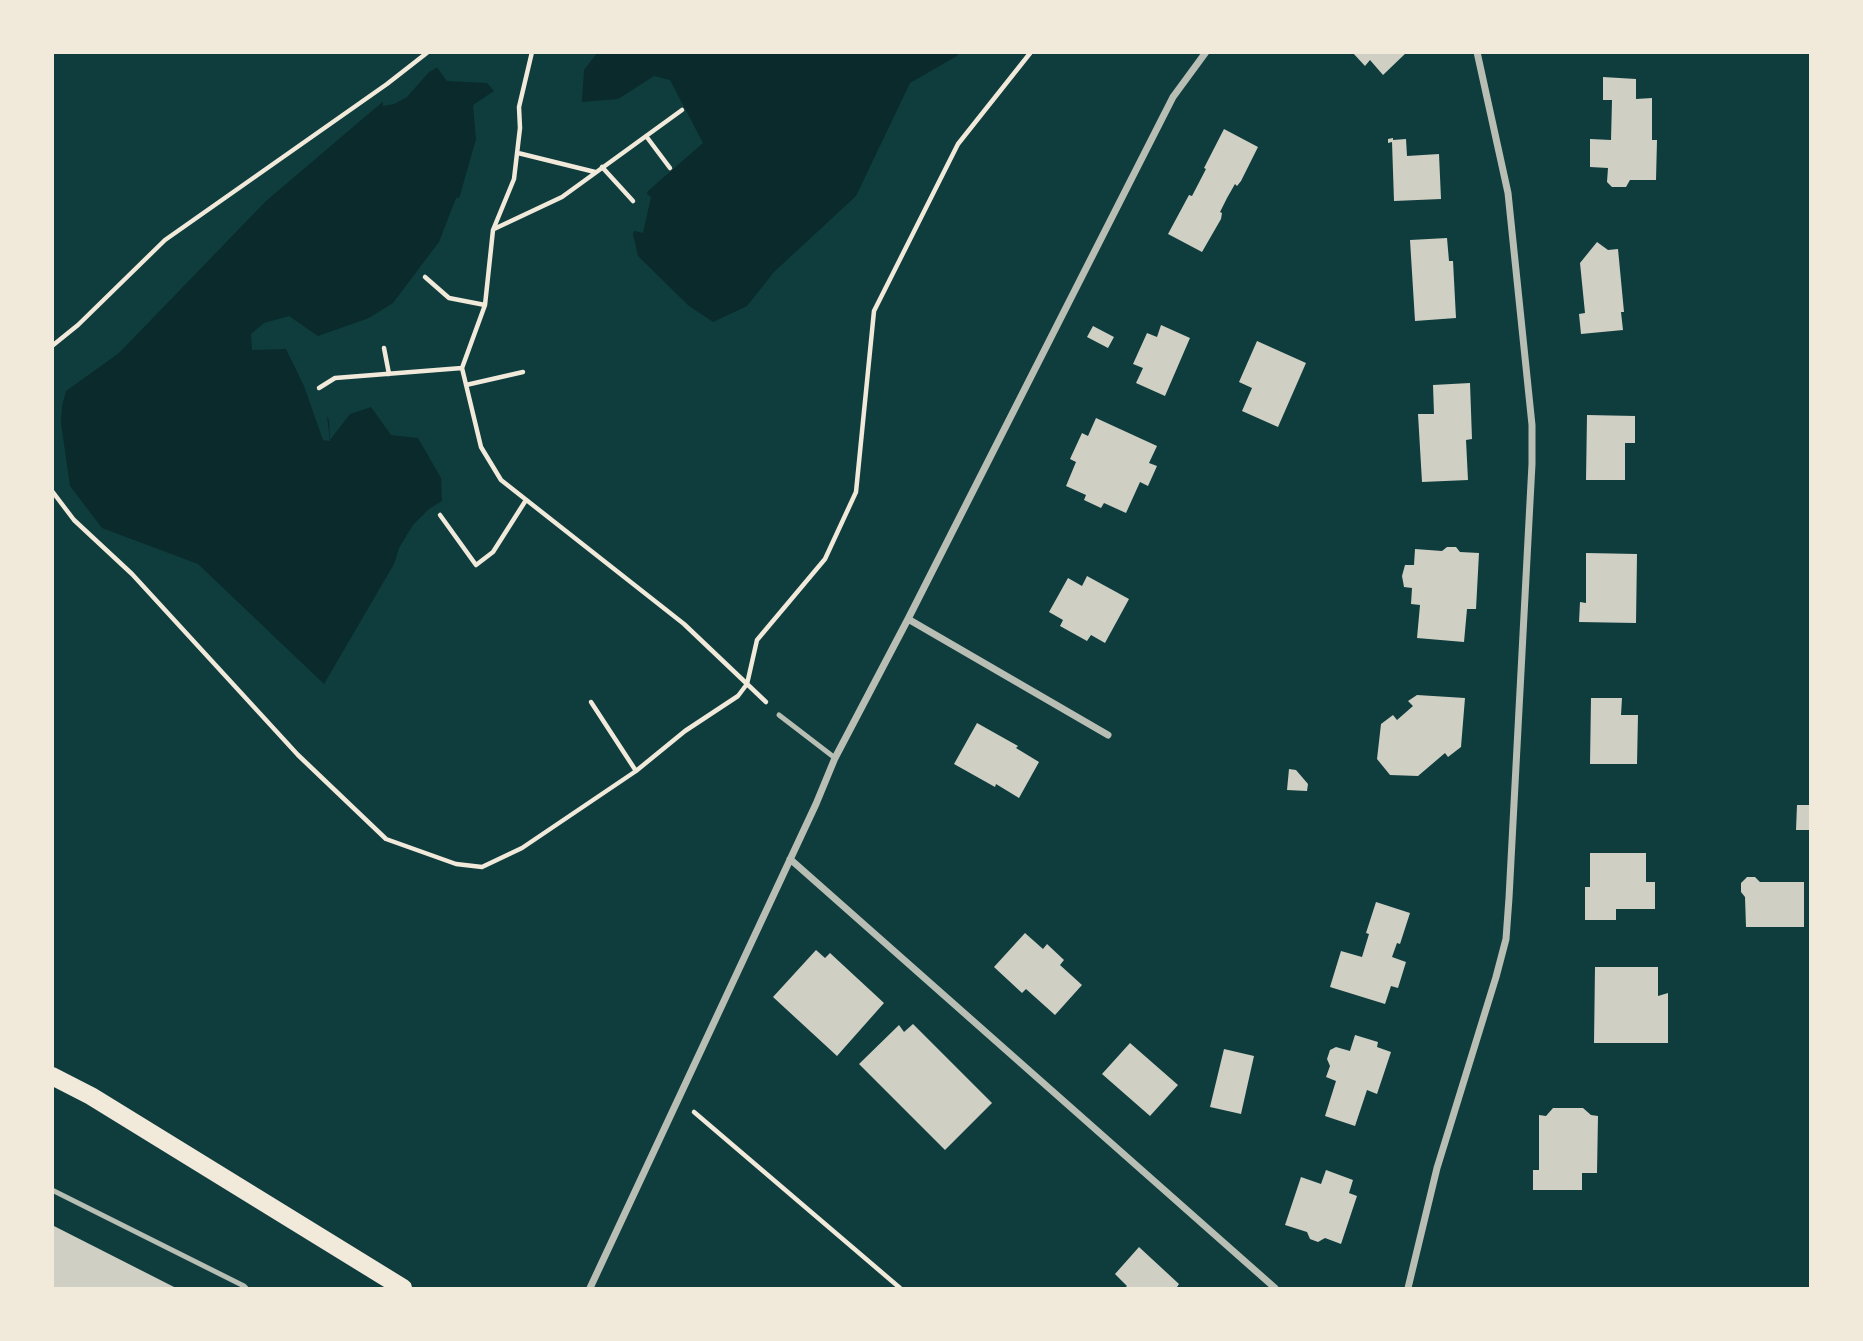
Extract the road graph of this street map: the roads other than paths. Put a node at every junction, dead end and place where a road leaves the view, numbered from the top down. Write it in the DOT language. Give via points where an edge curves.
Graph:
graph roads {
  1 [pos="1206,52"];
  2 [pos="1477,52"];
  3 [pos="908,619"];
  4 [pos="779,715"];
  5 [pos="1108,735"];
  6 [pos="835,758"];
  7 [pos="790,859"];
  8 [pos="52,1076"];
  9 [pos="52,1190"];
  10 [pos="246,1289"];
  11 [pos="403,1289"];
  12 [pos="590,1289"];
  13 [pos="1275,1289"];
  14 [pos="1408,1289"];
  1 -- 3 [label="street" via="1173,97"];
  2 -- 14 [label="street" via="1508,193 1532,425 1509,898 1506,939 1437,1168"];
  3 -- 5 [label="street"];
  3 -- 6 [label="street"];
  4 -- 6 [label="lane"];
  6 -- 7 [label="street"];
  7 -- 12 [label="street"];
  7 -- 13 [label="street"];
  8 -- 11 [label="main road"];
  9 -- 10 [label="lane"];
}
